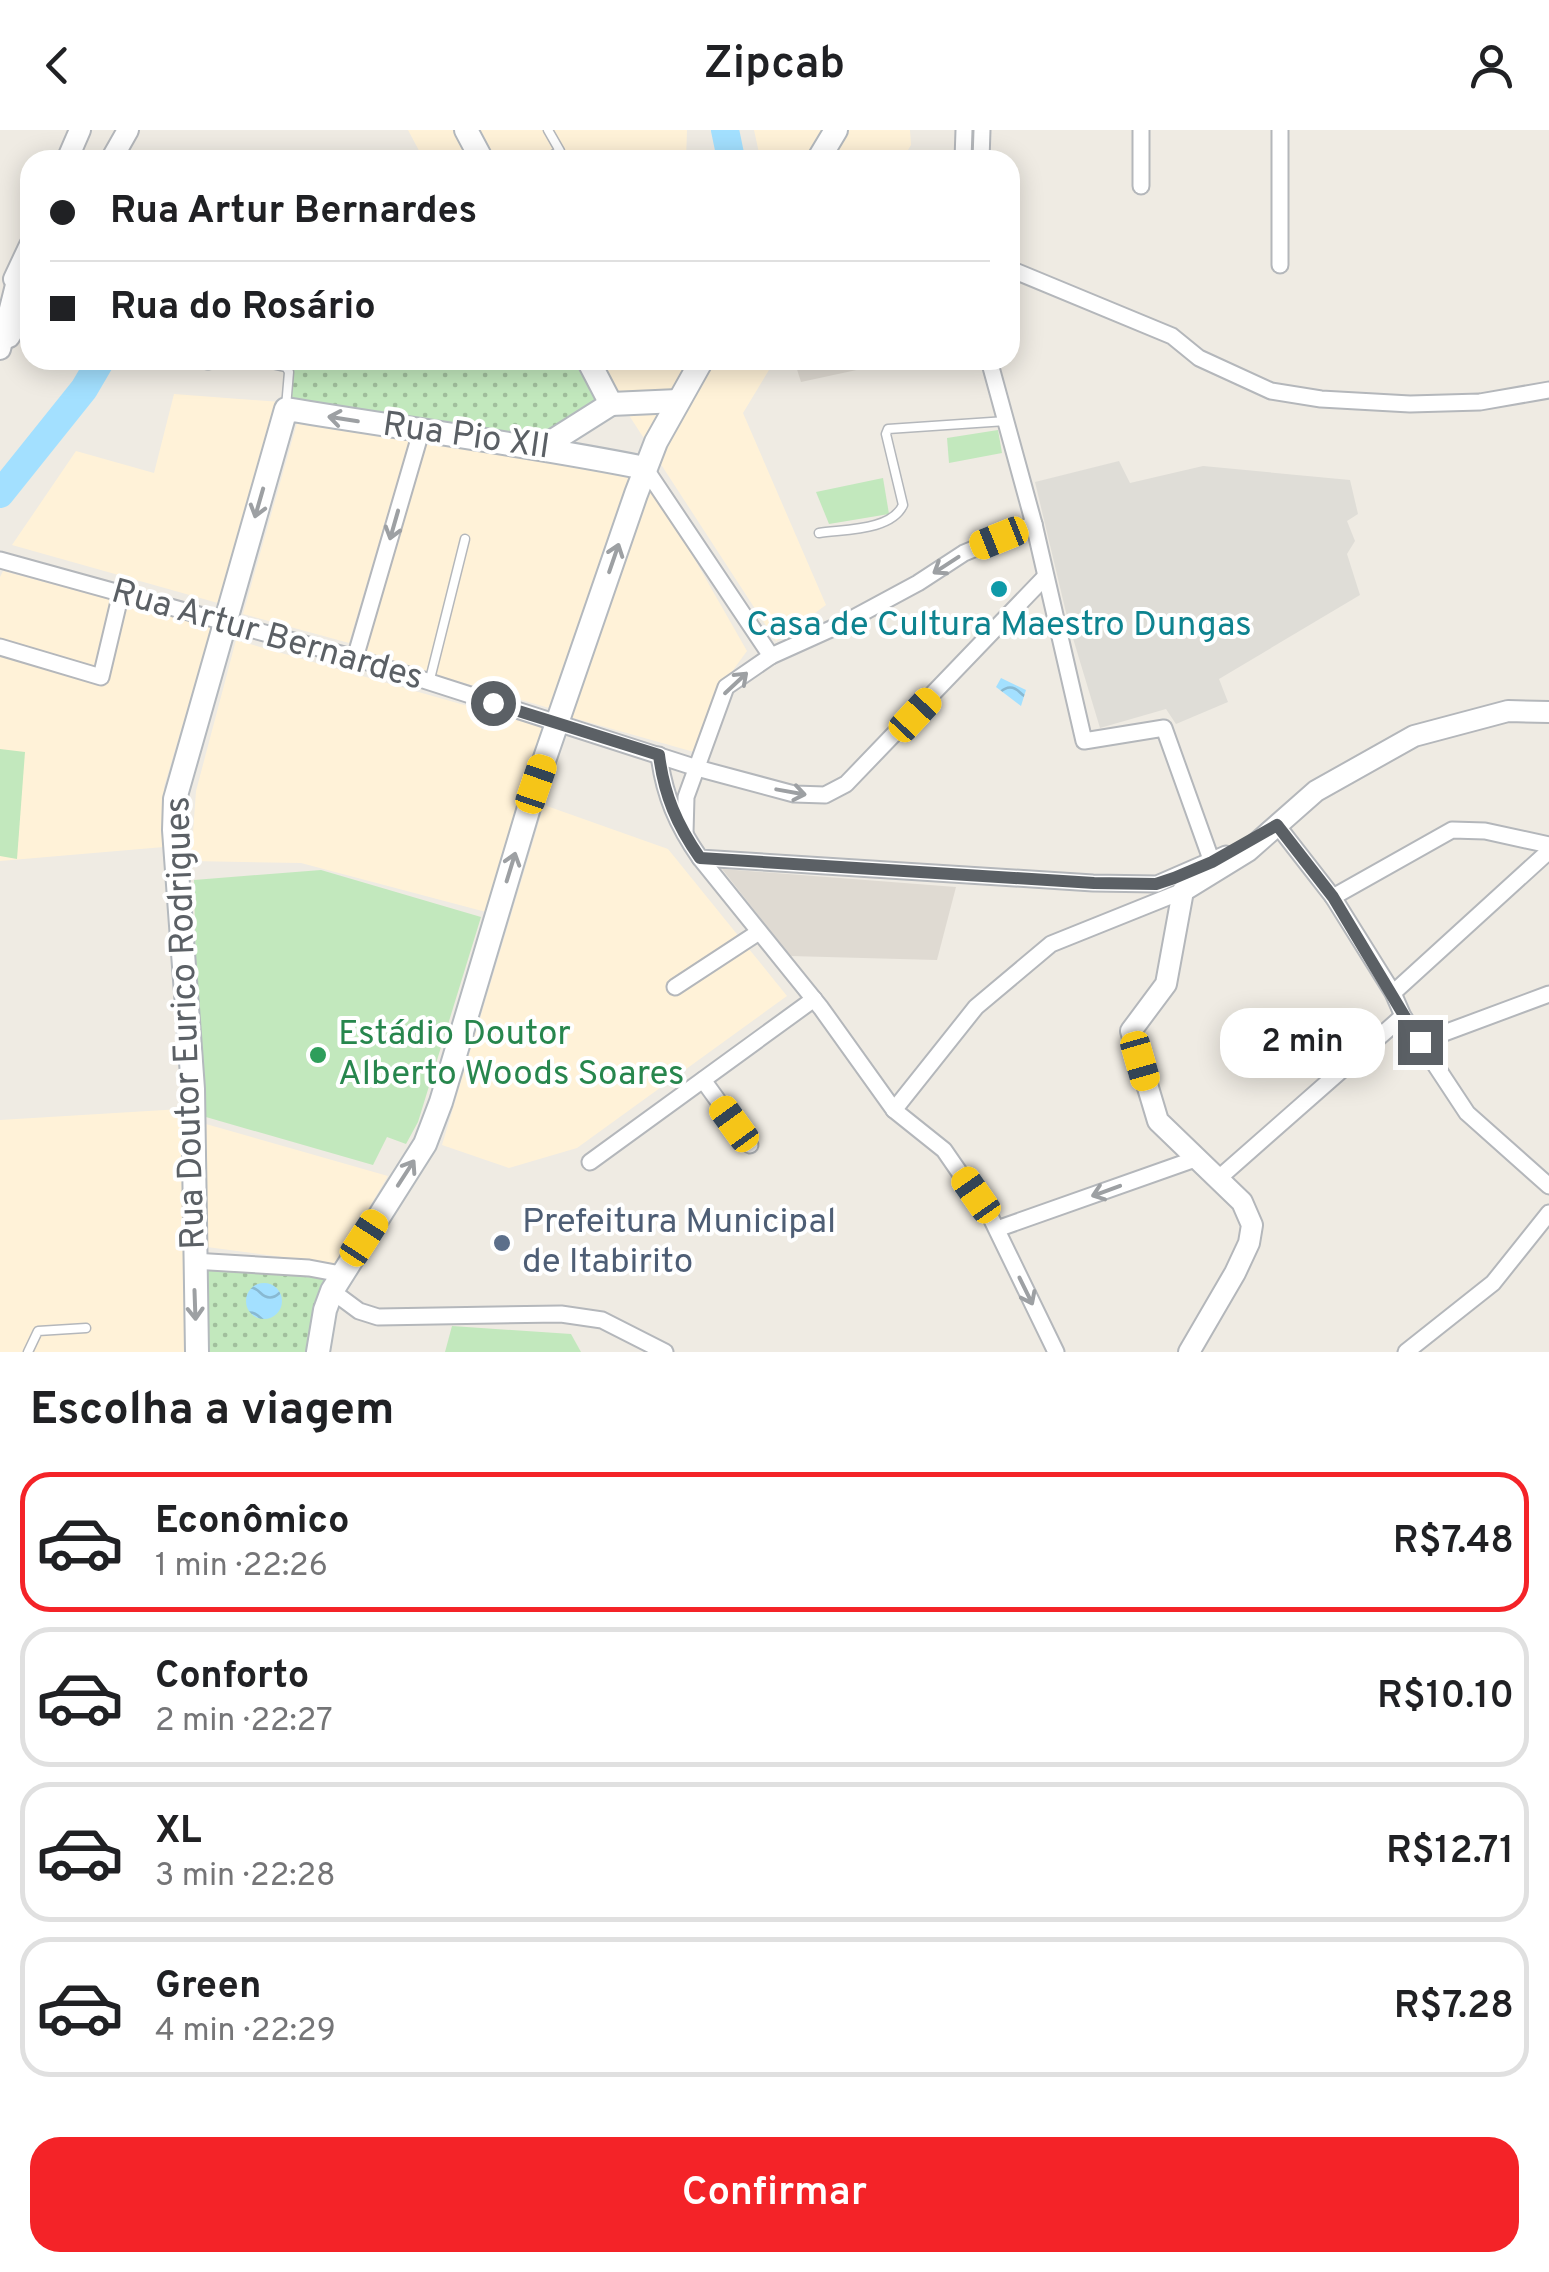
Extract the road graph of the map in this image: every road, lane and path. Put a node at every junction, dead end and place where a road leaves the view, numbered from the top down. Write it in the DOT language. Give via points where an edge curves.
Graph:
graph roads {
  1 [pos="1141,130"];
  2 [pos="1280,130"];
  3 [pos="1141,186"];
  4 [pos="1280,266"];
  5 [pos="20,268"];
  6 [pos="1020,273"];
  7 [pos="0,302"];
  8 [pos="20,318"];
  9 [pos="0,350"];
  10 [pos="288,370"];
  11 [pos="593,370"];
  12 [pos="696,370"];
  13 [pos="992,370"];
  14 [pos="1549,390"];
  15 [pos="678,401"];
  16 [pos="611,404"];
  17 [pos="286,409"];
  18 [pos="1006,421"];
  19 [pos="422,432"];
  20 [pos="543,447"];
  21 [pos="645,468"];
  22 [pos="1034,524"];
  23 [pos="819,533"];
  24 [pos="465,539"];
  25 [pos="4,561"];
  26 [pos="1044,578"];
  27 [pos="121,593"];
  28 [pos="225,623"];
  29 [pos="0,647"];
  30 [pos="771,656"];
  31 [pos="354,658"];
  32 [pos="429,683"];
  33 [pos="1549,712"];
  34 [pos="557,724"];
  35 [pos="659,755"];
  36 [pos="697,768"];
  37 [pos="1277,825"];
  38 [pos="685,838"];
  39 [pos="1549,848"];
  40 [pos="700,858"];
  41 [pos="1212,862"];
  42 [pos="1183,891"];
  43 [pos="1333,897"];
  44 [pos="758,932"];
  45 [pos="675,987"];
  46 [pos="1393,994"];
  47 [pos="1549,994"];
  48 [pos="818,1003"];
  49 [pos="1403,1016"];
  50 [pos="1420,1042"];
  51 [pos="702,1080"];
  52 [pos="894,1110"];
  53 [pos="750,1146"];
  54 [pos="1198,1158"];
  55 [pos="590,1162"];
  56 [pos="1219,1178"];
  57 [pos="1549,1186"];
  58 [pos="1549,1213"];
  59 [pos="997,1230"];
  60 [pos="193,1261"];
  61 [pos="336,1282"];
  62 [pos="86,1328"];
  63 [pos="1434,1330"];
  64 [pos="28,1352"];
  65 [pos="197,1352"];
  66 [pos="318,1352"];
  67 [pos="665,1352"];
  68 [pos="1056,1352"];
  69 [pos="1189,1352"];
  70 [pos="1406,1352"];
  71 [pos="1426,1352"];
  1 -- 3 [label="street"];
  2 -- 4 [label="street"];
  5 -- 7 [label="street"];
  5 -- 9 [label="street"];
  6 -- 14 [label="street" via="1172,336 1200,358 1271,391 1410,404 1480,402"];
  8 -- 9 [label="street"];
  10 -- 17 [label="lane"];
  11 -- 16 [label="main road"];
  12 -- 15 [label="main road"];
  13 -- 18 [label="street"];
  15 -- 16 [label="main road"];
  15 -- 21 [label="main road"];
  16 -- 20 [label="main road"];
  19 -- 17 [label="main road, Rua Pio XII, one-way"];
  17 -- 28 [label="main road, Rua Doutor Eurico Rodrigues, one-way"];
  18 -- 22 [label="street"];
  18 -- 23 [label="lane" via="888,429 903,505 899,513 886,522"];
  19 -- 20 [label="main road, Rua Pio XII"];
  19 -- 31 [label="street, one-way"];
  20 -- 21 [label="main road, Rua Pio XII"];
  21 -- 30 [label="street"];
  34 -- 21 [label="main road, one-way"];
  22 -- 26 [label="street"];
  22 -- 30 [label="street, one-way" via="964,552 842,624"];
  24 -- 32 [label="lane"];
  25 -- 27 [label="street, Rua Artur Bernardes"];
  36 -- 26 [label="street, Rua Artur Bernardes, one-way" via="794,794 826,795 846,784"];
  26 -- 41 [label="street" via="1084,741 1164,728"];
  27 -- 28 [label="street, Rua Artur Bernardes"];
  27 -- 29 [label="street" via="101,677"];
  28 -- 31 [label="street, Rua Artur Bernardes"];
  28 -- 60 [label="main road, Rua Doutor Eurico Rodrigues" via="174,799 193,1089"];
  36 -- 30 [label="street, one-way" via="726,687"];
  31 -- 32 [label="street, Rua Artur Bernardes"];
  32 -- 34 [label="street, Rua Artur Bernardes"];
  33 -- 37 [label="street" via="1508,711 1414,736 1316,791"];
  34 -- 35 [label="street, Rua Artur Bernardes"];
  61 -- 34 [label="main road, one-way" via="425,1144"];
  35 -- 36 [label="street, Rua Artur Bernardes"];
  35 -- 38 [label="street" via="663,791"];
  36 -- 38 [label="street" via="686,797"];
  37 -- 41 [label="street"];
  37 -- 42 [label="street"];
  37 -- 43 [label="street"];
  38 -- 40 [label="street"];
  39 -- 43 [label="street" via="1485,831 1452,830"];
  39 -- 46 [label="street"];
  40 -- 41 [label="street" via="1156,884"];
  40 -- 44 [label="street"];
  42 -- 52 [label="street" via="1051,944 976,1007"];
  42 -- 54 [label="street" via="1166,984 1131,1031 1158,1121"];
  43 -- 46 [label="street"];
  44 -- 45 [label="street"];
  44 -- 48 [label="street"];
  46 -- 49 [label="street"];
  47 -- 50 [label="street"];
  48 -- 51 [label="street"];
  48 -- 52 [label="street"];
  49 -- 50 [label="street"];
  49 -- 56 [label="street"];
  50 -- 57 [label="street" via="1467,1114"];
  51 -- 53 [label="street"];
  51 -- 55 [label="street"];
  52 -- 59 [label="street" via="944,1150"];
  54 -- 56 [label="street"];
  54 -- 59 [label="street, one-way"];
  56 -- 69 [label="street" via="1242,1202 1252,1225 1249,1243"];
  58 -- 63 [label="street" via="1493,1283"];
  59 -- 68 [label="street, one-way"];
  60 -- 61 [label="street" via="309,1268"];
  60 -- 65 [label="main road, Rua Doutor Eurico Rodrigues, one-way"];
  61 -- 66 [label="main road"];
  61 -- 67 [label="street" via="359,1311 378,1317 561,1314 602,1320"];
  62 -- 64 [label="lane" via="38,1331"];
  63 -- 70 [label="street"];
  63 -- 71 [label="street"];
}
